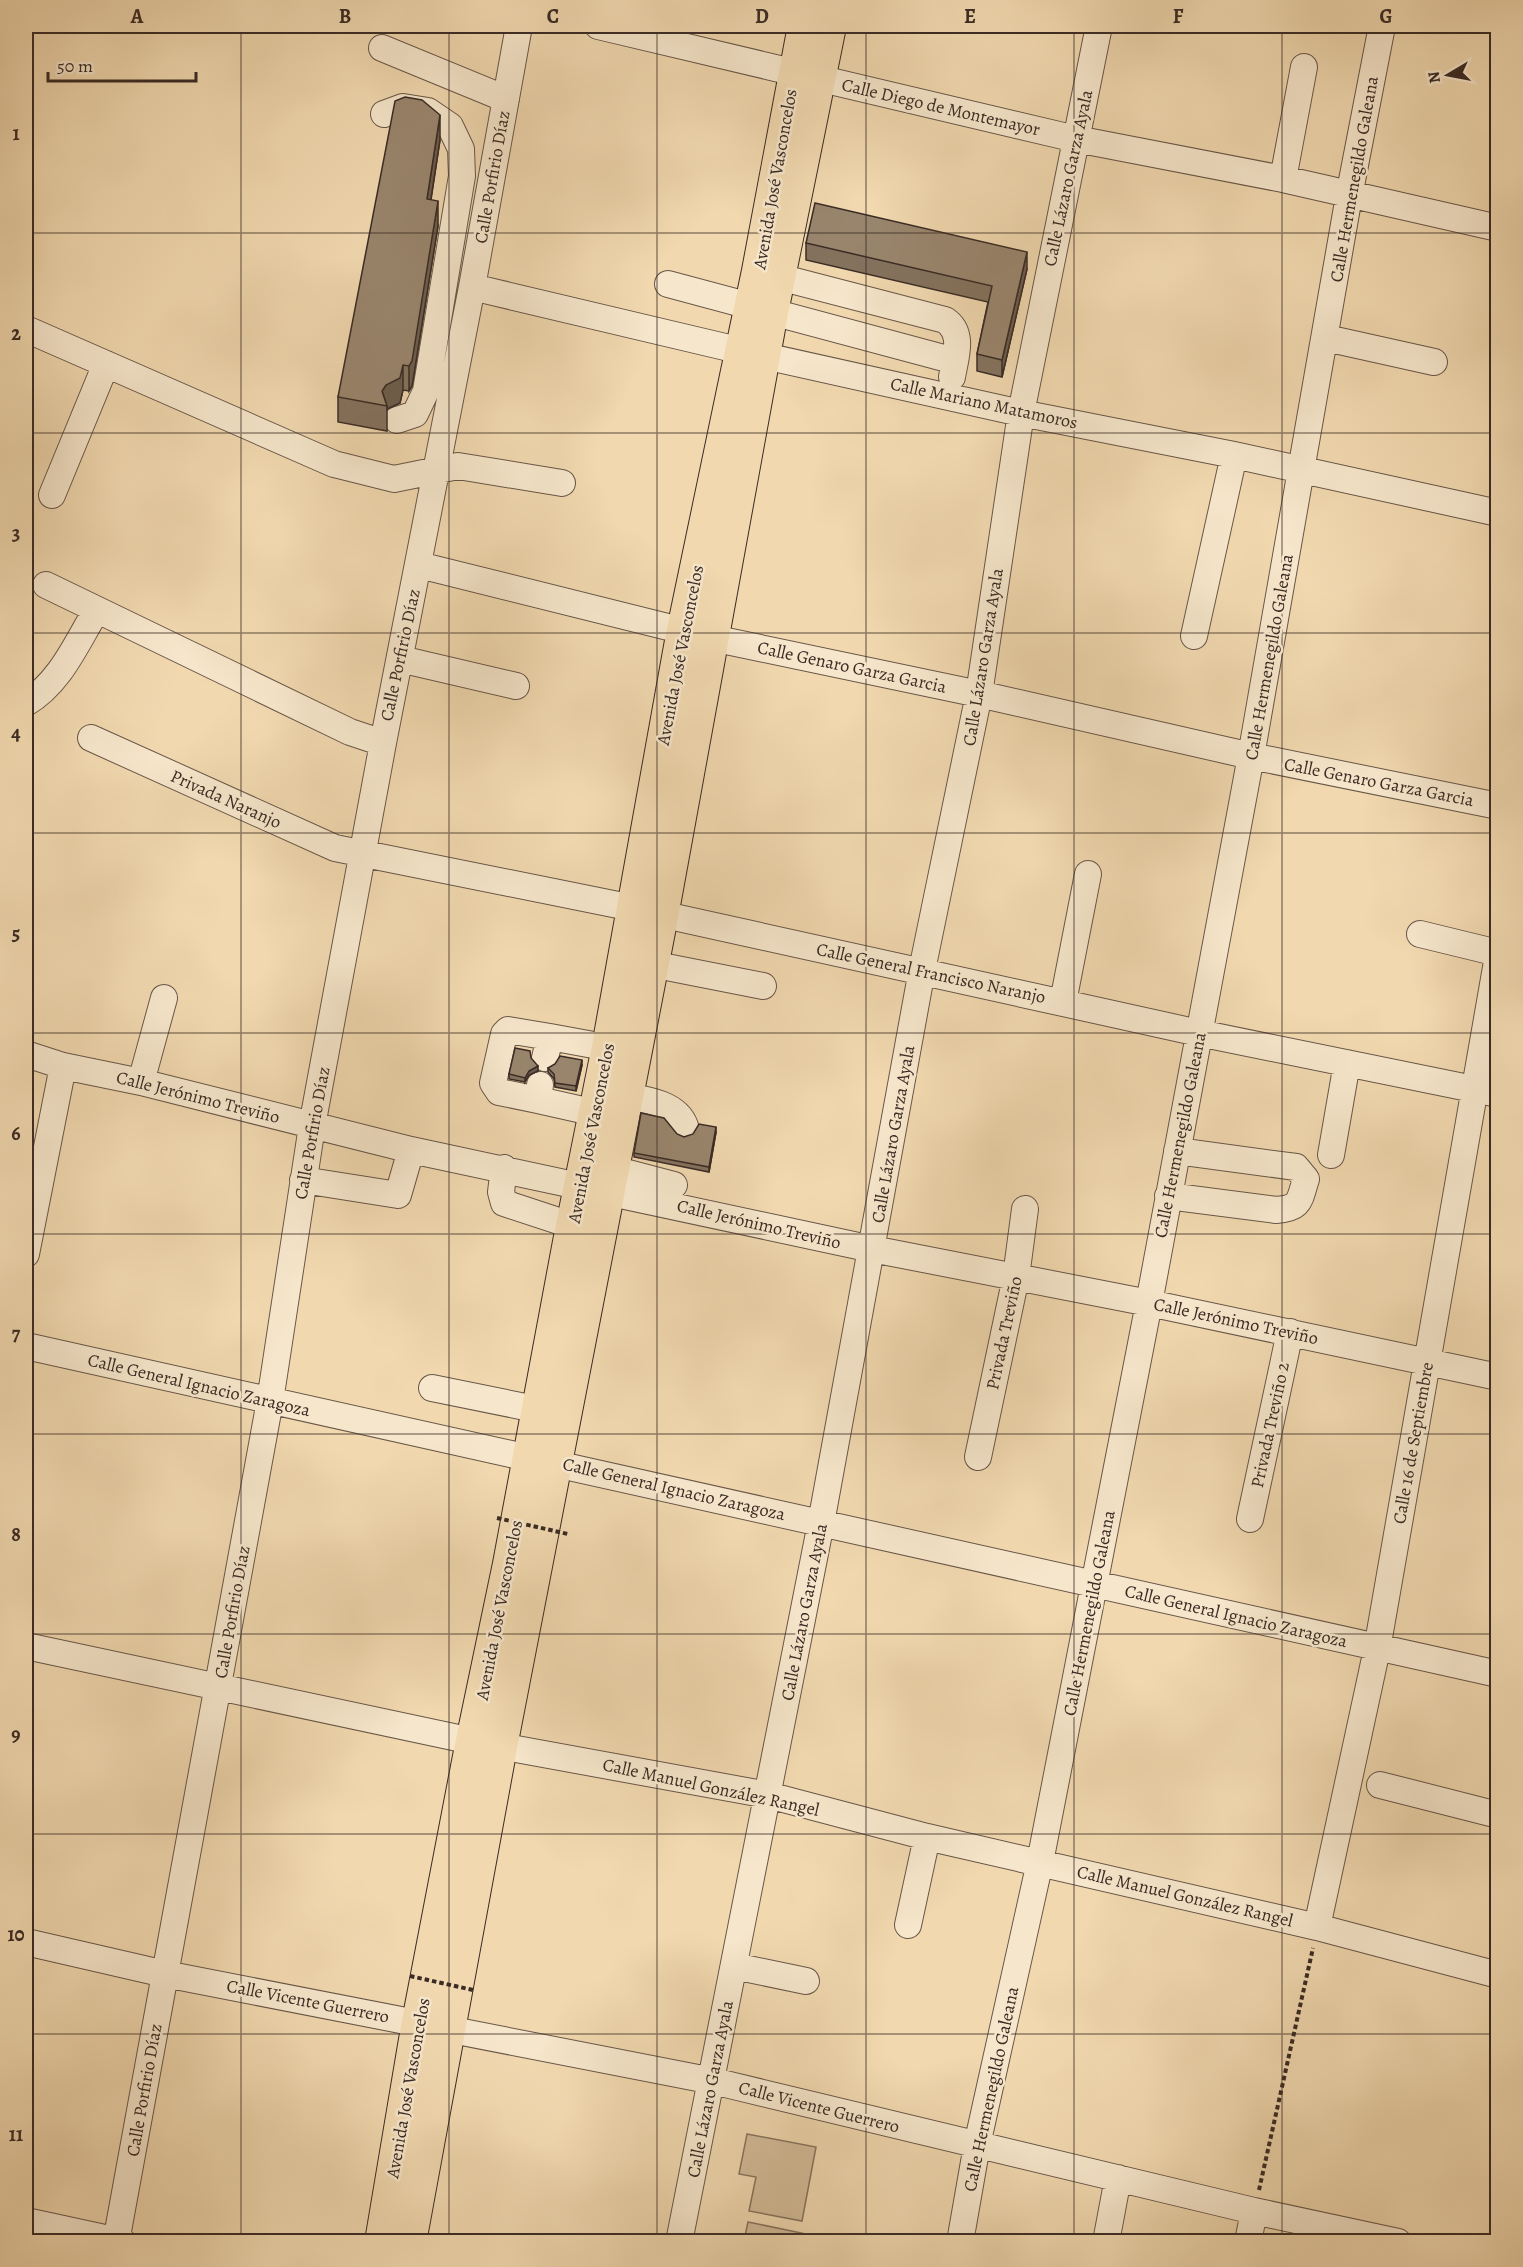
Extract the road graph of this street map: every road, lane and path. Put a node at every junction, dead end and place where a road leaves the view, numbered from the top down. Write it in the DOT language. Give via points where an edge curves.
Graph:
graph roads {
  1 [pos="519,26"];
  2 [pos="598,26"];
  3 [pos="804,26"];
  4 [pos="830,26"];
  5 [pos="1099,26"];
  6 [pos="1382,26"];
  7 [pos="382,48"];
  8 [pos="1305,67"];
  9 [pos="808,77"];
  10 [pos="506,99"];
  11 [pos="384,114"];
  12 [pos="1076,139"];
  13 [pos="462,176"];
  14 [pos="1283,179"];
  15 [pos="492,184"];
  16 [pos="1349,196"];
  17 [pos="1497,228"];
  18 [pos="769,274"];
  19 [pos="668,284"];
  20 [pos="472,287"];
  21 [pos="826,288"];
  22 [pos="762,309"];
  23 [pos="818,324"];
  24 [pos="26,329"];
  25 [pos="1326,338"];
  26 [pos="753,354"];
  27 [pos="955,361"];
  28 [pos="1434,362"];
  29 [pos="106,364"];
  30 [pos="430,366"];
  31 [pos="456,372"];
  32 [pos="948,395"];
  33 [pos="1021,413"];
  34 [pos="397,420"];
  35 [pos="1234,455"];
  36 [pos="437,470"];
  37 [pos="1302,471"];
  38 [pos="562,483"];
  39 [pos="52,495"];
  40 [pos="1497,513"];
  41 [pos="419,565"];
  42 [pos="46,585"];
  43 [pos="96,611"];
  44 [pos="698,634"];
  45 [pos="1194,636"];
  46 [pos="400,659"];
  47 [pos="516,686"];
  48 [pos="979,694"];
  49 [pos="26,703"];
  50 [pos="91,738"];
  51 [pos="382,743"];
  52 [pos="1251,756"];
  53 [pos="1497,806"];
  54 [pos="363,853"];
  55 [pos="1088,874"];
  56 [pos="647,912"];
  57 [pos="1420,934"];
  58 [pos="1497,954"];
  59 [pos="638,962"];
  60 [pos="922,970"];
  61 [pos="764,986"];
  62 [pos="164,998"];
  63 [pos="1063,1002"];
  64 [pos="1199,1033"];
  65 [pos="622,1050"];
  66 [pos="26,1054"];
  67 [pos="1347,1063"];
  68 [pos="63,1066"];
  69 [pos="141,1082"];
  70 [pos="1473,1088"];
  71 [pos="1497,1094"];
  72 [pos="611,1105"];
  73 [pos="312,1126"];
  74 [pos="685,1126"];
  75 [pos="411,1150"];
  76 [pos="1176,1151"];
  77 [pos="1331,1155"];
  78 [pos="504,1168"];
  79 [pos="596,1177"];
  80 [pos="303,1180"];
  81 [pos="1168,1196"];
  82 [pos="1026,1209"];
  83 [pos="586,1230"];
  84 [pos="872,1249"];
  85 [pos="26,1254"];
  86 [pos="1016,1277"];
  87 [pos="1149,1303"];
  88 [pos="1290,1332"];
  89 [pos="26,1346"];
  90 [pos="1427,1361"];
  91 [pos="1497,1377"];
  92 [pos="432,1388"];
  93 [pos="270,1401"];
  94 [pos="552,1412"];
  95 [pos="528,1456"];
  96 [pos="978,1457"];
  97 [pos="558,1462"];
  98 [pos="497,1518"];
  99 [pos="1250,1519"];
  100 [pos="821,1523"];
  101 [pos="568,1534"];
  102 [pos="1095,1583"];
  103 [pos="26,1646"];
  104 [pos="1377,1649"];
  105 [pos="1497,1674"];
  106 [pos="219,1686"];
  107 [pos="472,1741"];
  108 [pos="503,1746"];
  109 [pos="1380,1785"];
  110 [pos="768,1795"];
  111 [pos="1497,1815"];
  112 [pos="927,1837"];
  113 [pos="1040,1862"];
  114 [pos="908,1925"];
  115 [pos="1317,1927"];
  116 [pos="26,1942"];
  117 [pos="734,1966"];
  118 [pos="165,1974"];
  119 [pos="1497,1974"];
  120 [pos="410,1976"];
  121 [pos="806,1981"];
  122 [pos="473,1990"];
  123 [pos="418,2022"];
  124 [pos="450,2029"];
  125 [pos="712,2081"];
  126 [pos="977,2145"];
  127 [pos="1118,2178"];
  128 [pos="1254,2211"];
  129 [pos="26,2221"];
  130 [pos="118,2241"];
  131 [pos="381,2241"];
  132 [pos="411,2241"];
  133 [pos="679,2241"];
  134 [pos="960,2241"];
  135 [pos="1106,2241"];
  136 [pos="1248,2241"];
  137 [pos="1391,2241"];
  1 -- 10 [label="street, Calle Porfirio Díaz"];
  2 -- 9 [label="street, Calle Diego de Montemayor"];
  3 -- 9 [label="main road, Avenida José Vasconcelos"];
  4 -- 9 [label="main road, Avenida José Vasconcelos"];
  5 -- 12 [label="street, Calle Lázaro Garza Ayala"];
  6 -- 16 [label="street, Calle Hermenegildo Galeana"];
  7 -- 10 [label="street"];
  8 -- 14 [label="street"];
  9 -- 12 [label="street, Calle Diego de Montemayor"];
  9 -- 18 [label="main road, Avenida José Vasconcelos"];
  10 -- 15 [label="street, Calle Porfirio Díaz"];
  11 -- 13 [label="street" via="403,107 428,111 450,126 461,149"];
  12 -- 14 [label="street, Calle Diego de Montemayor"];
  12 -- 33 [label="street, Calle Lázaro Garza Ayala"];
  13 -- 15 [label="street"];
  13 -- 30 [label="street"];
  14 -- 16 [label="street, Calle Diego de Montemayor"];
  15 -- 20 [label="street, Calle Porfirio Díaz"];
  16 -- 17 [label="street, Calle Diego de Montemayor"];
  16 -- 25 [label="street, Calle Hermenegildo Galeana"];
  18 -- 21 [label="street"];
  18 -- 22 [label="main road, Avenida José Vasconcelos"];
  19 -- 22 [label="street"];
  20 -- 26 [label="street, Calle Mariano Matamoros"];
  20 -- 31 [label="street, Calle Porfirio Díaz"];
  21 -- 23 [label="street"];
  21 -- 27 [label="street" via="945,320 956,330"];
  22 -- 23 [label="street"];
  22 -- 26 [label="main road, Avenida José Vasconcelos"];
  23 -- 27 [label="street"];
  24 -- 29 [label="street"];
  25 -- 28 [label="street"];
  25 -- 37 [label="street, Calle Hermenegildo Galeana"];
  26 -- 32 [label="street, Calle Mariano Matamoros"];
  26 -- 44 [label="main road, Avenida José Vasconcelos"];
  27 -- 32 [label="street"];
  29 -- 36 [label="street" via="334,464 394,479"];
  29 -- 39 [label="street"];
  30 -- 31 [label="street"];
  30 -- 34 [label="street" via="426,391 415,414"];
  31 -- 36 [label="street, Calle Porfirio Díaz"];
  32 -- 33 [label="street, Calle Mariano Matamoros"];
  33 -- 35 [label="street, Calle Mariano Matamoros"];
  33 -- 48 [label="street, Calle Lázaro Garza Ayala"];
  35 -- 37 [label="street, Calle Mariano Matamoros"];
  35 -- 45 [label="street"];
  36 -- 38 [label="street" via="470,466"];
  36 -- 41 [label="street, Calle Porfirio Díaz"];
  37 -- 40 [label="street, Calle Mariano Matamoros"];
  37 -- 52 [label="street, Calle Hermenegildo Galeana"];
  41 -- 44 [label="street, Calle Genaro Garza Garcia"];
  41 -- 46 [label="street, Calle Porfirio Díaz"];
  42 -- 43 [label="street"];
  43 -- 49 [label="street" via="62,669"];
  43 -- 51 [label="street" via="350,732"];
  44 -- 48 [label="street, Calle Genaro Garza Garcia"];
  44 -- 56 [label="main road, Avenida José Vasconcelos"];
  46 -- 47 [label="street"];
  46 -- 51 [label="street, Calle Porfirio Díaz"];
  48 -- 52 [label="street, Calle Genaro Garza Garcia"];
  48 -- 60 [label="street, Calle Lázaro Garza Ayala"];
  50 -- 54 [label="street, Privada Naranjo" via="335,849"];
  51 -- 54 [label="street, Calle Porfirio Díaz"];
  52 -- 53 [label="street, Calle Genaro Garza Garcia"];
  52 -- 64 [label="street, Calle Hermenegildo Galeana"];
  54 -- 56 [label="street, Calle General Francisco Naranjo"];
  54 -- 73 [label="street, Calle Porfirio Díaz"];
  55 -- 63 [label="street"];
  56 -- 59 [label="main road, Avenida José Vasconcelos"];
  56 -- 60 [label="street, Calle General Francisco Naranjo"];
  57 -- 58 [label="street"];
  58 -- 70 [label="street, Calle 16 de Septiembre"];
  59 -- 61 [label="street"];
  59 -- 65 [label="main road, Avenida José Vasconcelos"];
  60 -- 63 [label="street, Calle General Francisco Naranjo"];
  60 -- 84 [label="street, Calle Lázaro Garza Ayala"];
  62 -- 69 [label="street"];
  63 -- 64 [label="street, Calle General Francisco Naranjo"];
  64 -- 67 [label="street, Calle General Francisco Naranjo"];
  64 -- 76 [label="street, Calle Hermenegildo Galeana"];
  65 -- 72 [label="main road, Avenida José Vasconcelos"];
  65 -- 72 [label="street" via="548,1047 508,1030 493,1083 499,1092 539,1092"];
  66 -- 68 [label="street, Calle Jerónimo Treviño"];
  67 -- 70 [label="street, Calle General Francisco Naranjo"];
  67 -- 77 [label="street"];
  68 -- 69 [label="street, Calle Jerónimo Treviño"];
  68 -- 85 [label="street"];
  69 -- 73 [label="street, Calle Jerónimo Treviño"];
  70 -- 71 [label="street, Calle General Francisco Naranjo"];
  70 -- 90 [label="street, Calle 16 de Septiembre"];
  72 -- 74 [label="street" via="677,1111"];
  72 -- 79 [label="main road, Avenida José Vasconcelos"];
  73 -- 75 [label="street, Calle Jerónimo Treviño"];
  73 -- 80 [label="street, Calle Porfirio Díaz"];
  75 -- 78 [label="street, Calle Jerónimo Treviño"];
  75 -- 80 [label="street" via="398,1195"];
  76 -- 81 [label="street, Calle Hermenegildo Galeana"];
  76 -- 81 [label="street" via="1296,1167 1305,1179 1299,1202 1291,1209"];
  78 -- 79 [label="street, Calle Jerónimo Treviño"];
  78 -- 83 [label="street" via="504,1203"];
  79 -- 83 [label="main road, Avenida José Vasconcelos"];
  79 -- 84 [label="street, Calle Jerónimo Treviño" via="673,1185"];
  80 -- 93 [label="street, Calle Porfirio Díaz"];
  81 -- 87 [label="street, Calle Hermenegildo Galeana"];
  82 -- 86 [label="street, Privada Treviño"];
  83 -- 94 [label="main road, Avenida José Vasconcelos"];
  84 -- 86 [label="street, Calle Jerónimo Treviño"];
  84 -- 100 [label="street, Calle Lázaro Garza Ayala"];
  86 -- 87 [label="street, Calle Jerónimo Treviño"];
  86 -- 96 [label="street, Privada Treviño"];
  87 -- 88 [label="street, Calle Jerónimo Treviño"];
  87 -- 102 [label="street, Calle Hermenegildo Galeana"];
  88 -- 90 [label="street, Calle Jerónimo Treviño"];
  88 -- 99 [label="street, Privada Treviño 2"];
  89 -- 93 [label="street, Calle General Ignacio Zaragoza"];
  90 -- 91 [label="street, Calle Jerónimo Treviño"];
  90 -- 104 [label="street, Calle 16 de Septiembre"];
  92 -- 94 [label="street"];
  93 -- 95 [label="street, Calle General Ignacio Zaragoza"];
  93 -- 106 [label="street, Calle Porfirio Díaz"];
  94 -- 95 [label="main road, Avenida José Vasconcelos"];
  94 -- 97 [label="main road, Avenida José Vasconcelos"];
  95 -- 97 [label="street, Calle General Ignacio Zaragoza"];
  95 -- 107 [label="main road, Avenida José Vasconcelos"];
  97 -- 100 [label="street, Calle General Ignacio Zaragoza"];
  97 -- 108 [label="main road, Avenida José Vasconcelos"];
  98 -- 101 [label="path, bridge"];
  100 -- 102 [label="street, Calle General Ignacio Zaragoza"];
  100 -- 110 [label="street, Calle Lázaro Garza Ayala"];
  102 -- 104 [label="street, Calle General Ignacio Zaragoza"];
  102 -- 113 [label="street, Calle Hermenegildo Galeana"];
  103 -- 106 [label="street, Calle Manuel González Rangel"];
  104 -- 105 [label="street, Calle General Ignacio Zaragoza"];
  104 -- 115 [label="street, Calle 16 de Septiembre"];
  106 -- 107 [label="street, Calle Manuel González Rangel"];
  106 -- 118 [label="street, Calle Porfirio Díaz"];
  107 -- 108 [label="street, Calle Manuel González Rangel"];
  107 -- 123 [label="main road, Avenida José Vasconcelos"];
  108 -- 110 [label="street, Calle Manuel González Rangel"];
  108 -- 124 [label="main road, Avenida José Vasconcelos"];
  109 -- 111 [label="street"];
  110 -- 112 [label="street, Calle Manuel González Rangel"];
  110 -- 117 [label="street, Calle Lázaro Garza Ayala"];
  112 -- 113 [label="street, Calle Manuel González Rangel"];
  112 -- 114 [label="street"];
  113 -- 115 [label="street, Calle Manuel González Rangel"];
  113 -- 126 [label="street, Calle Hermenegildo Galeana"];
  115 -- 119 [label="street, Calle Manuel González Rangel"];
  115 -- 128 [label="path"];
  116 -- 118 [label="street, Calle Vicente Guerrero"];
  117 -- 121 [label="street"];
  117 -- 125 [label="street, Calle Lázaro Garza Ayala"];
  118 -- 123 [label="street, Calle Vicente Guerrero"];
  118 -- 130 [label="street, Calle Porfirio Díaz"];
  120 -- 122 [label="path, bridge"];
  123 -- 124 [label="street, Calle Vicente Guerrero"];
  123 -- 131 [label="main road, Avenida José Vasconcelos"];
  124 -- 125 [label="street, Calle Vicente Guerrero"];
  124 -- 132 [label="main road, Avenida José Vasconcelos"];
  125 -- 126 [label="street, Calle Vicente Guerrero"];
  125 -- 133 [label="street, Calle Lázaro Garza Ayala"];
  126 -- 127 [label="street, Calle Vicente Guerrero"];
  126 -- 134 [label="street, Calle Hermenegildo Galeana"];
  127 -- 128 [label="street, Calle Vicente Guerrero"];
  127 -- 135 [label="street"];
  128 -- 136 [label="street"];
  128 -- 137 [label="street, Calle Vicente Guerrero"];
  129 -- 130 [label="street"];
}
